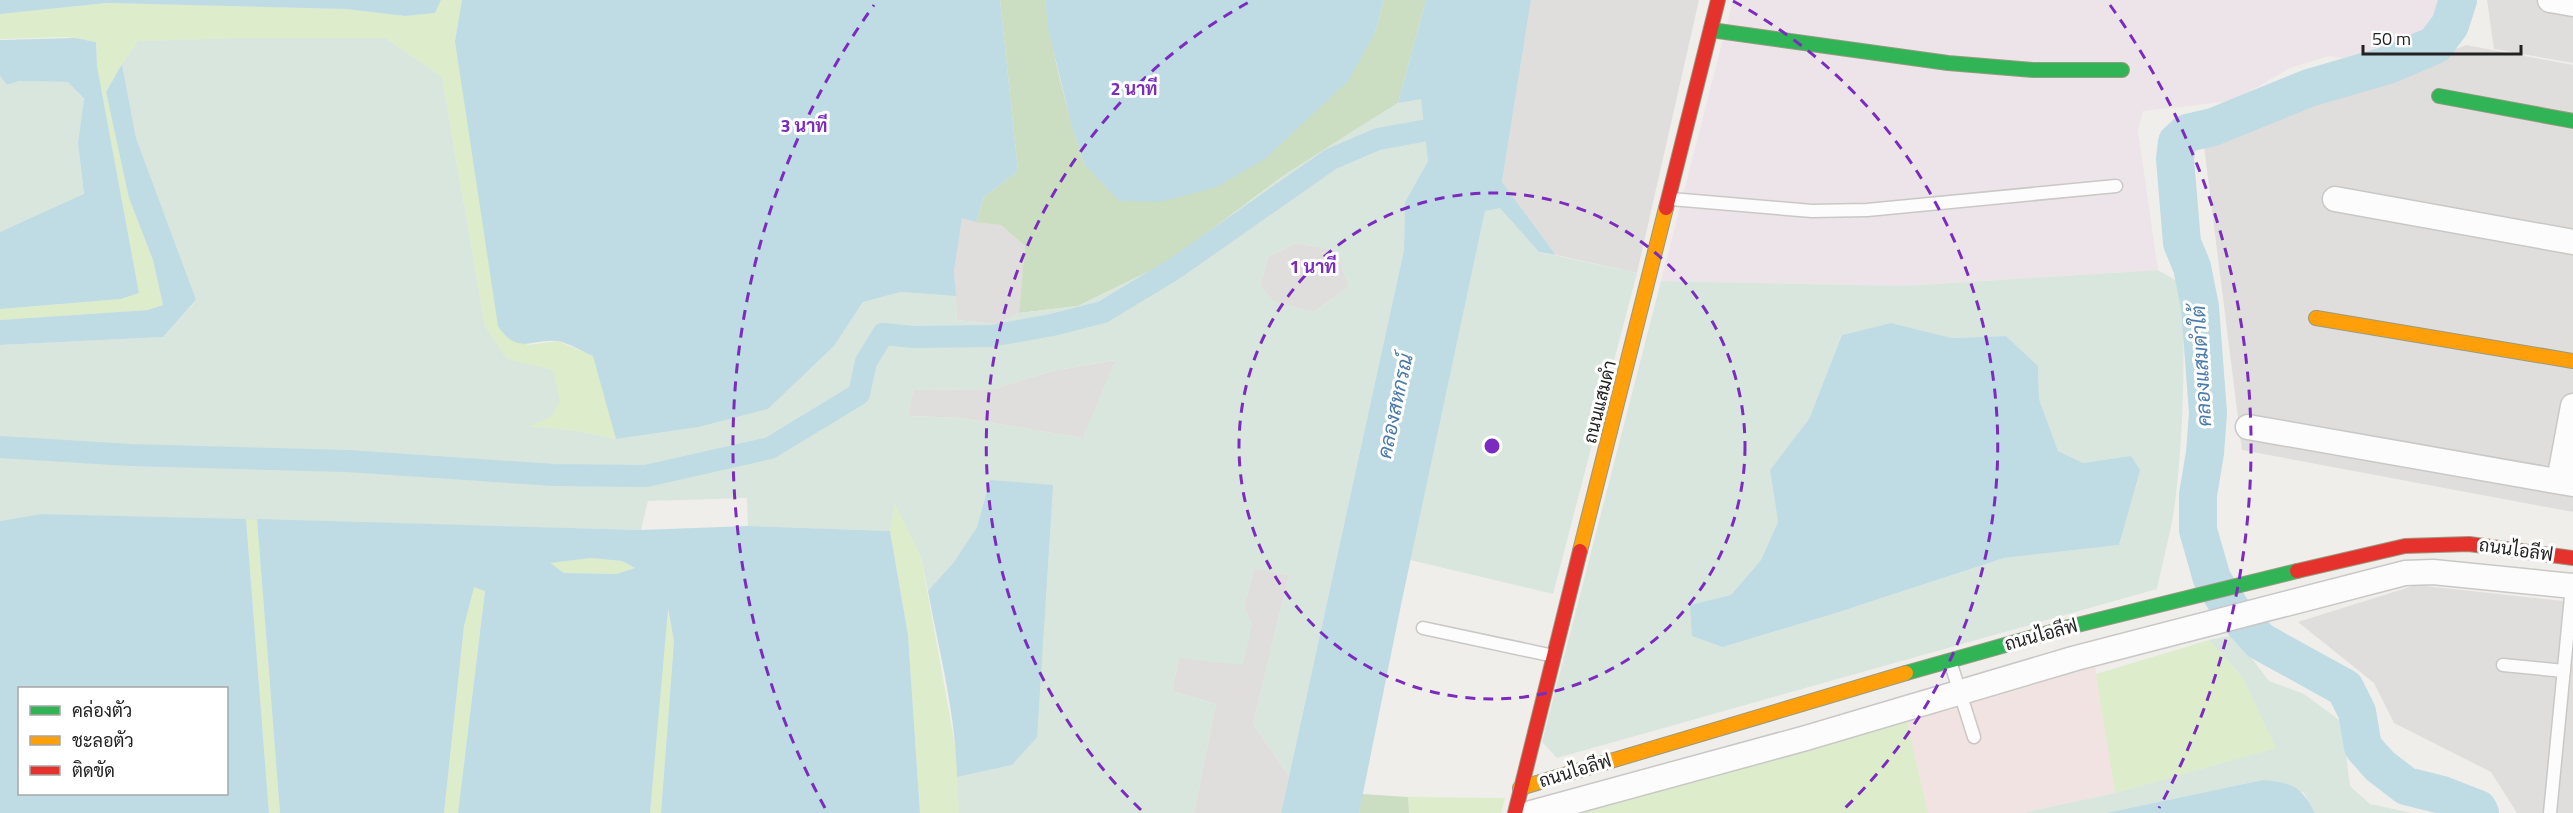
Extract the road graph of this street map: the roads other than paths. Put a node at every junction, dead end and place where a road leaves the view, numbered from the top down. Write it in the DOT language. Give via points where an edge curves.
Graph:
graph roads {
  1 [pos="1718,0"];
  2 [pos="2550,0"];
  3 [pos="2573,4"];
  4 [pos="1711,30"];
  5 [pos="2122,70"];
  6 [pos="2439,96"];
  7 [pos="2573,121"];
  8 [pos="2116,186"];
  9 [pos="1670,199"];
  10 [pos="2335,199"];
  11 [pos="2573,242"];
  12 [pos="2316,318"];
  13 [pos="2573,361"];
  14 [pos="2573,406"];
  15 [pos="2248,427"];
  16 [pos="2566,482"];
  17 [pos="2573,558"];
  18 [pos="2573,586"];
  19 [pos="1423,628"];
  20 [pos="1555,656"];
  21 [pos="1950,660"];
  22 [pos="2503,665"];
  23 [pos="2564,671"];
  24 [pos="1960,692"];
  25 [pos="1974,737"];
  26 [pos="1520,788"];
  27 [pos="1515,813"];
  28 [pos="1531,813"];
  29 [pos="2550,813"];
  1 -- 4 [label="street, ถนนแสมดำ"];
  2 -- 3 [label="street"];
  4 -- 5 [label="street" via="1959,64 2033,70"];
  4 -- 9 [label="street, ถนนแสมดำ"];
  6 -- 7 [label="street"];
  8 -- 9 [label="lane" via="1867,210 1823,211"];
  9 -- 20 [label="street, ถนนแสมดำ"];
  10 -- 11 [label="street"];
  12 -- 13 [label="street"];
  14 -- 16 [label="street"];
  15 -- 16 [label="street"];
  17 -- 21 [label="street, ถนนไอลีฟ" via="2469,544 2405,546 2069,627"];
  18 -- 23 [label="lane"];
  18 -- 24 [label="street, ถนนไอลีฟ" via="2433,572 2405,573 2076,657"];
  19 -- 20 [label="lane"];
  20 -- 26 [label="street, ถนนแสมดำ"];
  21 -- 24 [label="lane"];
  21 -- 26 [label="street, ถนนไอลีฟ"];
  22 -- 23 [label="lane"];
  23 -- 29 [label="lane"];
  24 -- 25 [label="lane"];
  24 -- 28 [label="street, ถนนไอลีฟ"];
  26 -- 27 [label="street, ถนนแสมดำ"];
}
